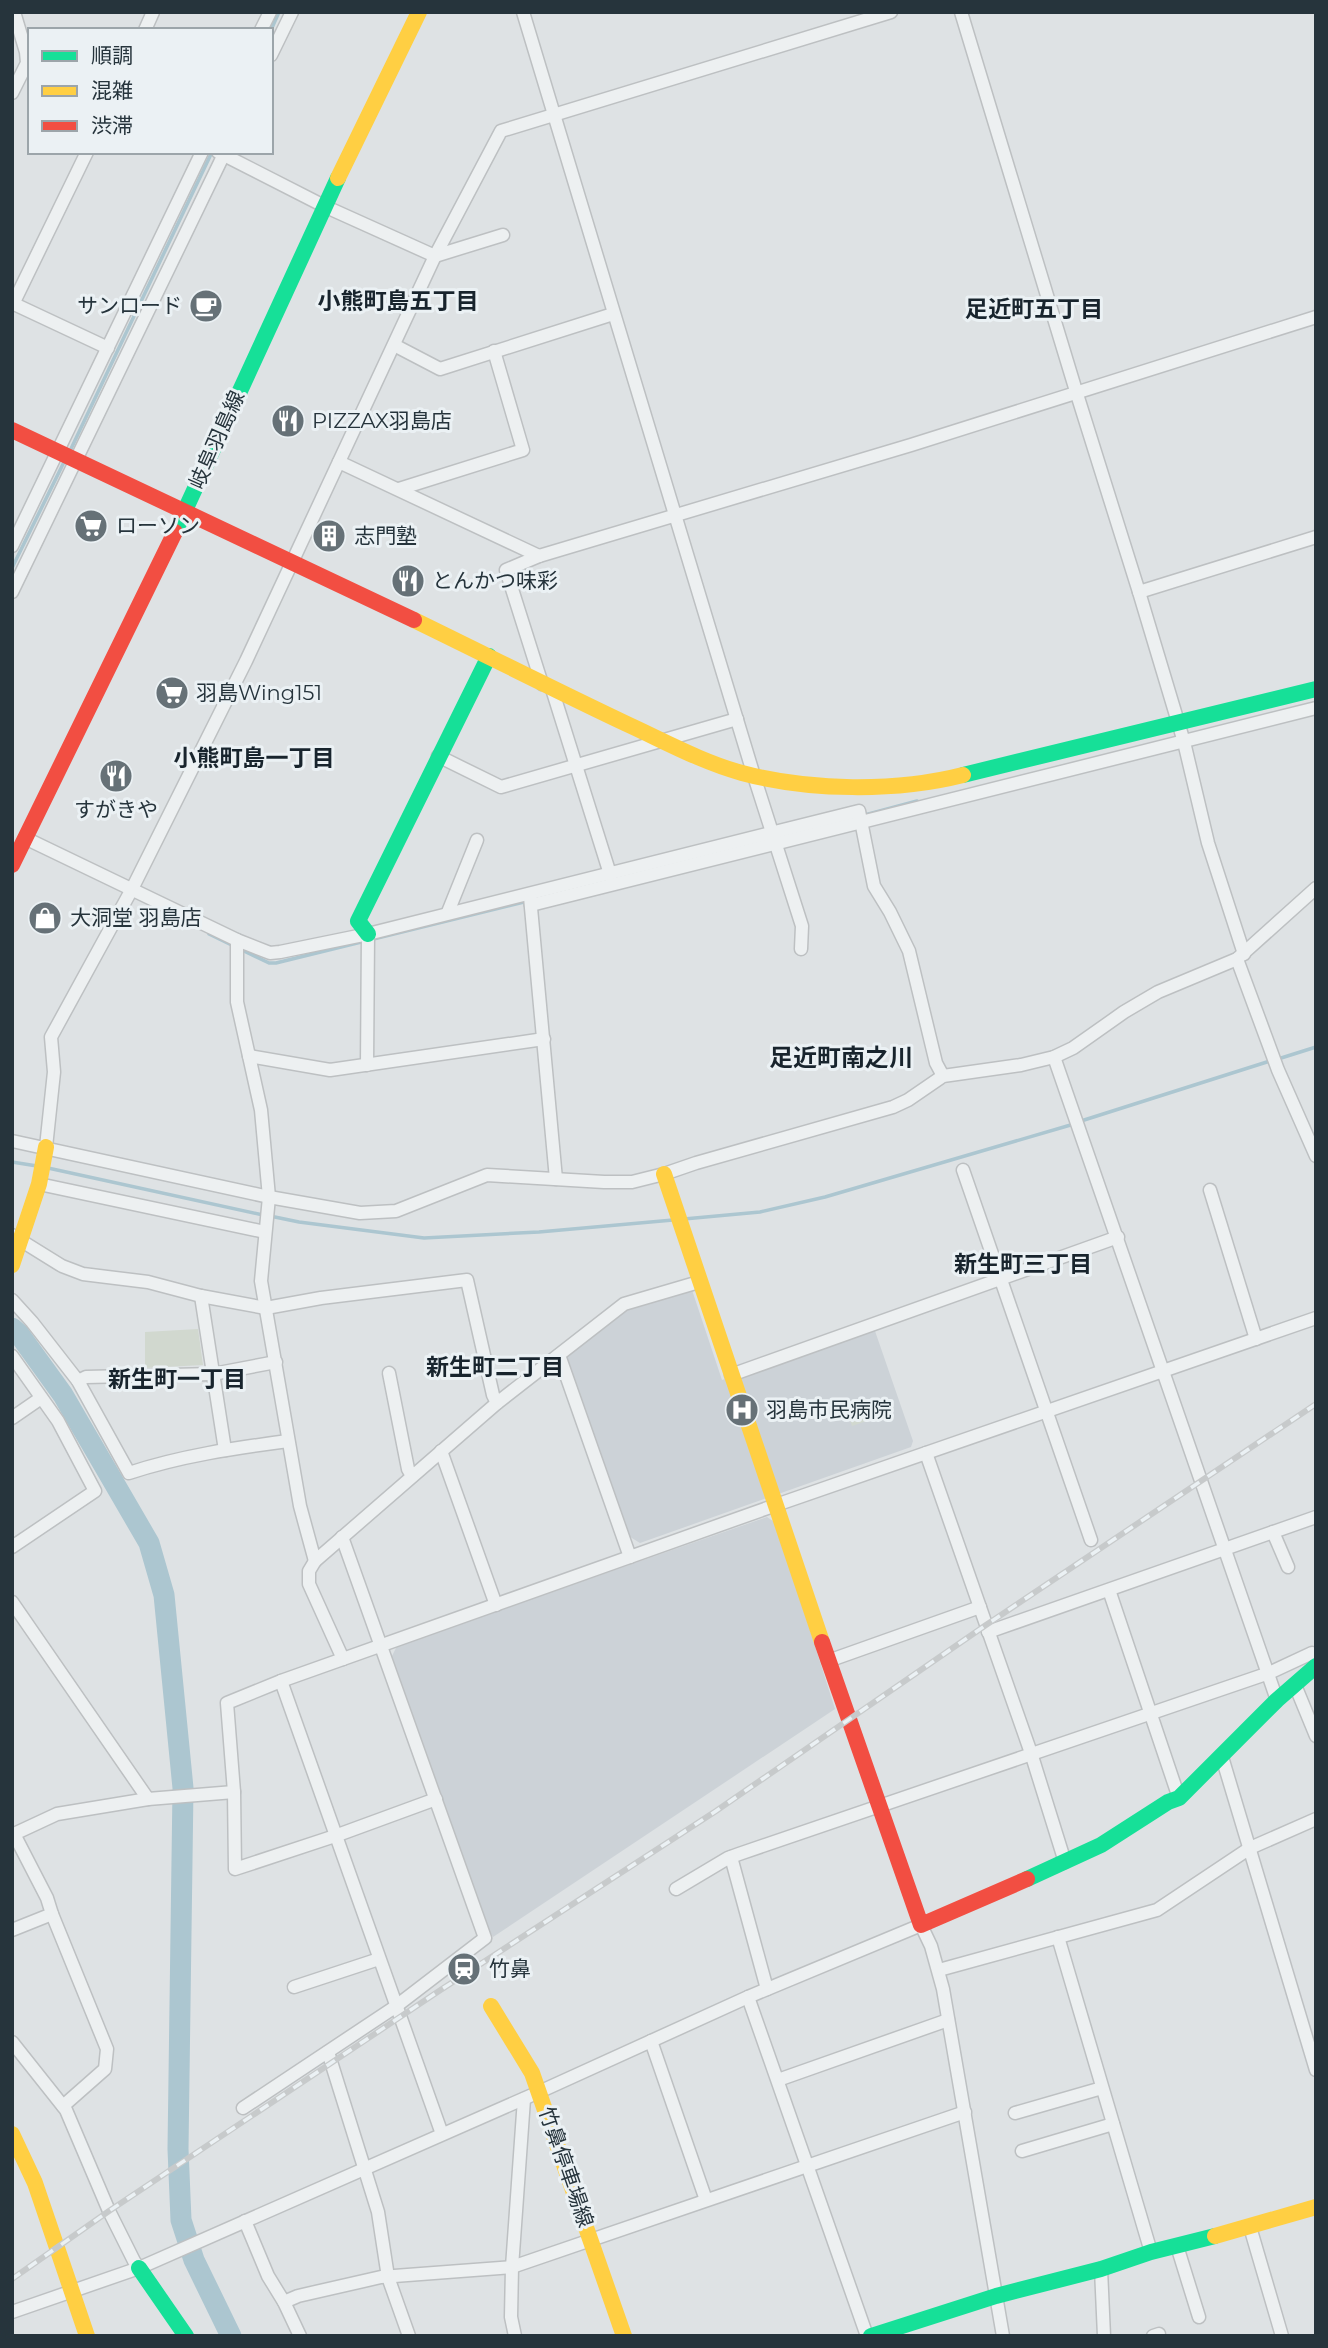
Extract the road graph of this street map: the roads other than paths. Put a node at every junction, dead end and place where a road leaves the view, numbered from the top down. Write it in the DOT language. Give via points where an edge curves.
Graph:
graph roads {
  1 [pos="14,12"];
  2 [pos="153,12"];
  3 [pos="270,12"];
  4 [pos="292,12"];
  5 [pos="419,12"];
  6 [pos="523,12"];
  7 [pos="891,12"];
  8 [pos="961,12"];
  9 [pos="146,28"];
  10 [pos="262,28"];
  11 [pos="273,51"];
  12 [pos="28,64"];
  13 [pos="12,67"];
  14 [pos="12,93"];
  15 [pos="553,116"];
  16 [pos="86,154"];
  17 [pos="201,154"];
  18 [pos="222,154"];
  19 [pos="224,154"];
  20 [pos="324,206"];
  21 [pos="503,235"];
  22 [pos="435,256"];
  23 [pos="13,304"];
  24 [pos="613,314"];
  25 [pos="1316,317"];
  26 [pos="394,345"];
  27 [pos="108,348"];
  28 [pos="494,351"];
  29 [pos="1076,391"];
  30 [pos="12,430"];
  31 [pos="58,450"];
  32 [pos="77,459"];
  33 [pos="339,462"];
  34 [pos="399,489"];
  35 [pos="185,511"];
  36 [pos="675,514"];
  37 [pos="1316,537"];
  38 [pos="12,546"];
  39 [pos="538,556"];
  40 [pos="292,561"];
  41 [pos="12,592"];
  42 [pos="1139,592"];
  43 [pos="489,656"];
  44 [pos="547,686"];
  45 [pos="1316,690"];
  46 [pos="1316,708"];
  47 [pos="737,719"];
  48 [pos="1179,724"];
  49 [pos="661,740"];
  50 [pos="1184,742"];
  51 [pos="438,756"];
  52 [pos="577,765"];
  53 [pos="754,776"];
  54 [pos="862,821"];
  55 [pos="19,834"];
  56 [pos="775,838"];
  57 [pos="477,841"];
  58 [pos="12,866"];
  59 [pos="610,874"];
  60 [pos="1316,888"];
  61 [pos="132,889"];
  62 [pos="531,899"];
  63 [pos="448,912"];
  64 [pos="368,934"];
  65 [pos="237,940"];
  66 [pos="801,949"];
  67 [pos="1240,956"];
  68 [pos="544,1040"];
  69 [pos="249,1056"];
  70 [pos="1054,1057"];
  71 [pos="367,1065"];
  72 [pos="943,1076"];
  73 [pos="12,1141"];
  74 [pos="46,1151"];
  75 [pos="1316,1156"];
  76 [pos="963,1170"];
  77 [pos="664,1174"];
  78 [pos="40,1180"];
  79 [pos="556,1180"];
  80 [pos="1210,1190"];
  81 [pos="269,1201"];
  82 [pos="266,1229"];
  83 [pos="1118,1237"];
  84 [pos="17,1238"];
  85 [pos="12,1265"];
  86 [pos="1000,1279"];
  87 [pos="699,1282"];
  88 [pos="201,1296"];
  89 [pos="12,1300"];
  90 [pos="266,1308"];
  91 [pos="1316,1318"];
  92 [pos="1256,1339"];
  93 [pos="559,1355"];
  94 [pos="12,1356"];
  95 [pos="276,1362"];
  96 [pos="1164,1371"];
  97 [pos="389,1373"];
  98 [pos="213,1374"];
  99 [pos="731,1375"];
  100 [pos="78,1381"];
  101 [pos="41,1398"];
  102 [pos="497,1403"];
  103 [pos="1045,1412"];
  104 [pos="12,1419"];
  105 [pos="288,1441"];
  106 [pos="225,1450"];
  107 [pos="441,1451"];
  108 [pos="926,1453"];
  109 [pos="412,1476"];
  110 [pos="776,1505"];
  111 [pos="1316,1517"];
  112 [pos="1273,1532"];
  113 [pos="342,1536"];
  114 [pos="1091,1540"];
  115 [pos="12,1547"];
  116 [pos="1226,1548"];
  117 [pos="630,1557"];
  118 [pos="315,1561"];
  119 [pos="1288,1567"];
  120 [pos="1109,1590"];
  121 [pos="12,1602"];
  122 [pos="496,1605"];
  123 [pos="980,1607"];
  124 [pos="988,1632"];
  125 [pos="383,1646"];
  126 [pos="1316,1656"];
  127 [pos="343,1659"];
  128 [pos="828,1661"];
  129 [pos="1316,1666"];
  130 [pos="1269,1673"];
  131 [pos="281,1681"];
  132 [pos="1295,1685"];
  133 [pos="1277,1700"];
  134 [pos="1150,1713"];
  135 [pos="1316,1736"];
  136 [pos="1031,1753"];
  137 [pos="1222,1757"];
  138 [pos="234,1792"];
  139 [pos="1179,1798"];
  140 [pos="148,1799"];
  141 [pos="436,1799"];
  142 [pos="880,1805"];
  143 [pos="1316,1819"];
  144 [pos="335,1836"];
  145 [pos="1250,1848"];
  146 [pos="731,1857"];
  147 [pos="1065,1862"];
  148 [pos="676,1889"];
  149 [pos="52,1914"];
  150 [pos="921,1925"];
  151 [pos="12,1930"];
  152 [pos="1058,1937"];
  153 [pos="379,1959"];
  154 [pos="939,1970"];
  155 [pos="294,1987"];
  156 [pos="767,1989"];
  157 [pos="748,1997"];
  158 [pos="491,2006"];
  159 [pos="396,2007"];
  160 [pos="948,2020"];
  161 [pos="652,2041"];
  162 [pos="12,2042"];
  163 [pos="328,2052"];
  164 [pos="1316,2070"];
  165 [pos="778,2080"];
  166 [pos="1102,2088"];
  167 [pos="539,2092"];
  168 [pos="524,2099"];
  169 [pos="63,2106"];
  170 [pos="243,2108"];
  171 [pos="965,2112"];
  172 [pos="1015,2113"];
  173 [pos="1113,2124"];
  174 [pos="12,2134"];
  175 [pos="442,2134"];
  176 [pos="1022,2151"];
  177 [pos="808,2166"];
  178 [pos="364,2168"];
  179 [pos="706,2200"];
  180 [pos="1316,2207"];
  181 [pos="246,2221"];
  182 [pos="1250,2227"];
  183 [pos="591,2240"];
  184 [pos="1177,2246"];
  185 [pos="1151,2252"];
  186 [pos="512,2267"];
  187 [pos="139,2268"];
  188 [pos="1101,2269"];
  189 [pos="388,2277"];
  190 [pos="69,2293"];
  191 [pos="996,2296"];
  192 [pos="284,2302"];
  193 [pos="12,2312"];
  194 [pos="1199,2317"];
  195 [pos="87,2336"];
  196 [pos="186,2336"];
  197 [pos="300,2336"];
  198 [pos="409,2336"];
  199 [pos="515,2336"];
  200 [pos="624,2336"];
  201 [pos="869,2336"];
  202 [pos="1003,2336"];
  203 [pos="1104,2336"];
  204 [pos="1282,2336"];
  1 -- 12 [label="street"];
  2 -- 9 [label="street"];
  3 -- 10 [label="street"];
  4 -- 11 [label="street"];
  5 -- 20 [label="street, 岐阜羽島線"];
  6 -- 15 [label="street"];
  7 -- 15 [label="street"];
  8 -- 29 [label="street"];
  12 -- 13 [label="street"];
  12 -- 14 [label="street"];
  15 -- 22 [label="street" via="501,131"];
  15 -- 24 [label="street"];
  16 -- 23 [label="street"];
  17 -- 27 [label="street"];
  18 -- 32 [label="street"];
  19 -- 20 [label="street"];
  20 -- 22 [label="street"];
  20 -- 35 [label="street, 岐阜羽島線"];
  21 -- 22 [label="street"];
  22 -- 26 [label="street"];
  23 -- 27 [label="street"];
  24 -- 28 [label="street"];
  24 -- 36 [label="street"];
  25 -- 29 [label="street"];
  26 -- 28 [label="street" via="440,369"];
  26 -- 33 [label="street"];
  27 -- 31 [label="street"];
  28 -- 34 [label="street" via="523,450"];
  29 -- 36 [label="street"];
  29 -- 42 [label="street"];
  30 -- 31 [label="street"];
  31 -- 32 [label="street"];
  31 -- 38 [label="street"];
  32 -- 35 [label="street"];
  32 -- 41 [label="street"];
  33 -- 34 [label="street"];
  33 -- 40 [label="street"];
  34 -- 39 [label="street"];
  35 -- 40 [label="street"];
  35 -- 55 [label="street, 岐阜羽島線"];
  36 -- 39 [label="street"];
  36 -- 47 [label="street"];
  37 -- 42 [label="street"];
  39 -- 44 [label="street" via="506,570"];
  40 -- 43 [label="street"];
  40 -- 61 [label="street"];
  42 -- 48 [label="street"];
  43 -- 44 [label="street"];
  43 -- 51 [label="street"];
  44 -- 49 [label="street"];
  44 -- 52 [label="street"];
  45 -- 48 [label="street"];
  46 -- 50 [label="street"];
  47 -- 49 [label="street"];
  47 -- 53 [label="street"];
  48 -- 50 [label="street"];
  48 -- 53 [label="street" via="935,782 828,786"];
  49 -- 52 [label="street"];
  49 -- 53 [label="street"];
  50 -- 54 [label="street"];
  50 -- 67 [label="street"];
  51 -- 52 [label="street" via="502,787"];
  51 -- 64 [label="street" via="358,921"];
  52 -- 59 [label="street"];
  53 -- 56 [label="street"];
  54 -- 56 [label="street"];
  54 -- 72 [label="street" via="874,886 909,951"];
  55 -- 58 [label="street, 岐阜羽島線"];
  55 -- 61 [label="street"];
  56 -- 59 [label="street"];
  56 -- 62 [label="street"];
  56 -- 66 [label="street" via="802,926"];
  57 -- 63 [label="street"];
  59 -- 62 [label="street"];
  60 -- 67 [label="street"];
  61 -- 65 [label="street"];
  61 -- 74 [label="street" via="51,1037 54,1072"];
  62 -- 63 [label="street"];
  62 -- 68 [label="street"];
  63 -- 64 [label="street"];
  64 -- 65 [label="street" via="280,953"];
  64 -- 71 [label="street"];
  65 -- 69 [label="street" via="237,1002"];
  67 -- 70 [label="street" via="1158,992"];
  67 -- 75 [label="street" via="1268,1046"];
  68 -- 71 [label="street"];
  68 -- 79 [label="street"];
  69 -- 71 [label="street" via="330,1070"];
  69 -- 81 [label="street" via="261,1110"];
  70 -- 72 [label="street"];
  70 -- 83 [label="street"];
  72 -- 77 [label="street" via="893,1107"];
  73 -- 74 [label="street"];
  74 -- 78 [label="street"];
  74 -- 81 [label="street"];
  76 -- 86 [label="street"];
  77 -- 79 [label="street" via="632,1182"];
  77 -- 87 [label="street"];
  78 -- 82 [label="street"];
  78 -- 84 [label="street"];
  79 -- 81 [label="street" via="487,1175 396,1211 360,1213"];
  80 -- 92 [label="street"];
  81 -- 82 [label="street"];
  82 -- 90 [label="street" via="261,1281"];
  83 -- 86 [label="street"];
  83 -- 96 [label="street"];
  84 -- 85 [label="street"];
  84 -- 88 [label="street" via="83,1274 148,1282"];
  86 -- 99 [label="street"];
  86 -- 103 [label="street"];
  87 -- 93 [label="street" via="624,1304"];
  87 -- 99 [label="street"];
  88 -- 90 [label="street"];
  88 -- 98 [label="street"];
  89 -- 100 [label="street"];
  90 -- 95 [label="street"];
  90 -- 102 [label="street" via="467,1280"];
  91 -- 92 [label="street"];
  92 -- 96 [label="street"];
  93 -- 102 [label="street"];
  93 -- 117 [label="street"];
  94 -- 101 [label="street"];
  95 -- 98 [label="street"];
  95 -- 105 [label="street"];
  96 -- 103 [label="street"];
  96 -- 116 [label="street"];
  97 -- 109 [label="street"];
  98 -- 100 [label="street" via="86,1377"];
  98 -- 106 [label="street"];
  99 -- 110 [label="street"];
  100 -- 106 [label="street" via="129,1473"];
  101 -- 104 [label="street"];
  101 -- 115 [label="street" via="95,1491"];
  102 -- 107 [label="street"];
  103 -- 108 [label="street"];
  103 -- 114 [label="street"];
  105 -- 106 [label="street"];
  105 -- 118 [label="street"];
  107 -- 109 [label="street"];
  107 -- 122 [label="street"];
  108 -- 110 [label="street"];
  108 -- 123 [label="street"];
  109 -- 113 [label="street"];
  110 -- 117 [label="street"];
  110 -- 128 [label="street"];
  111 -- 112 [label="street"];
  112 -- 116 [label="street"];
  112 -- 119 [label="street"];
  113 -- 118 [label="street"];
  113 -- 125 [label="street"];
  116 -- 120 [label="street"];
  116 -- 130 [label="street"];
  117 -- 122 [label="street"];
  118 -- 127 [label="street" via="309,1584"];
  120 -- 124 [label="street"];
  120 -- 134 [label="street"];
  121 -- 140 [label="street"];
  122 -- 125 [label="street"];
  123 -- 124 [label="street"];
  123 -- 128 [label="street"];
  124 -- 136 [label="street"];
  125 -- 127 [label="street"];
  125 -- 141 [label="street"];
  126 -- 130 [label="street" via="1312,1653"];
  127 -- 131 [label="street"];
  128 -- 142 [label="street"];
  129 -- 132 [label="street"];
  130 -- 133 [label="street"];
  130 -- 134 [label="street"];
  131 -- 138 [label="street" via="226,1703"];
  131 -- 144 [label="street"];
  132 -- 133 [label="street"];
  132 -- 135 [label="street"];
  133 -- 137 [label="street"];
  134 -- 136 [label="street"];
  134 -- 139 [label="street"];
  136 -- 142 [label="street"];
  136 -- 147 [label="street"];
  137 -- 139 [label="street"];
  137 -- 145 [label="street"];
  138 -- 140 [label="street"];
  138 -- 144 [label="street" via="235,1869"];
  139 -- 147 [label="street"];
  140 -- 149 [label="street" via="57,1814 14,1834"];
  141 -- 144 [label="street"];
  141 -- 159 [label="street" via="485,1938"];
  142 -- 146 [label="street"];
  142 -- 150 [label="street"];
  143 -- 145 [label="street"];
  144 -- 153 [label="street"];
  145 -- 152 [label="street" via="1157,1909"];
  145 -- 164 [label="street"];
  146 -- 148 [label="street"];
  146 -- 156 [label="street"];
  147 -- 150 [label="street"];
  149 -- 151 [label="street"];
  149 -- 169 [label="street" via="107,2049 105,2069"];
  150 -- 154 [label="street"];
  150 -- 156 [label="street"];
  152 -- 154 [label="street"];
  152 -- 166 [label="street"];
  153 -- 155 [label="street"];
  153 -- 159 [label="street"];
  154 -- 160 [label="street"];
  156 -- 157 [label="street"];
  157 -- 161 [label="street"];
  157 -- 165 [label="street"];
  158 -- 167 [label="street, 竹鼻停車場線"];
  159 -- 163 [label="street"];
  159 -- 175 [label="street"];
  160 -- 165 [label="street"];
  160 -- 171 [label="street"];
  161 -- 167 [label="street"];
  161 -- 179 [label="street"];
  162 -- 169 [label="street"];
  163 -- 170 [label="street"];
  163 -- 178 [label="street"];
  165 -- 177 [label="street"];
  166 -- 172 [label="street"];
  166 -- 173 [label="street"];
  167 -- 168 [label="street"];
  167 -- 183 [label="street, 竹鼻停車場線"];
  168 -- 175 [label="street"];
  168 -- 186 [label="street"];
  169 -- 187 [label="street"];
  171 -- 177 [label="street"];
  171 -- 191 [label="street"];
  173 -- 176 [label="street"];
  173 -- 185 [label="street"];
  174 -- 190 [label="street" via="37,2186"];
  175 -- 178 [label="street"];
  177 -- 179 [label="street"];
  177 -- 201 [label="street"];
  178 -- 181 [label="street"];
  178 -- 189 [label="street" via="378,2212"];
  179 -- 183 [label="street"];
  180 -- 182 [label="street"];
  181 -- 187 [label="street"];
  181 -- 192 [label="street"];
  182 -- 184 [label="street"];
  182 -- 204 [label="street"];
  183 -- 186 [label="street"];
  183 -- 200 [label="street, 竹鼻停車場線"];
  184 -- 185 [label="street"];
  184 -- 194 [label="street"];
  185 -- 188 [label="street"];
  186 -- 189 [label="street"];
  186 -- 199 [label="street"];
  187 -- 190 [label="street"];
  187 -- 196 [label="street"];
  188 -- 191 [label="street"];
  188 -- 203 [label="street"];
  189 -- 192 [label="street"];
  189 -- 198 [label="street"];
  190 -- 193 [label="street"];
  190 -- 195 [label="street"];
  191 -- 201 [label="street"];
  191 -- 202 [label="street"];
  192 -- 197 [label="street"];
}
